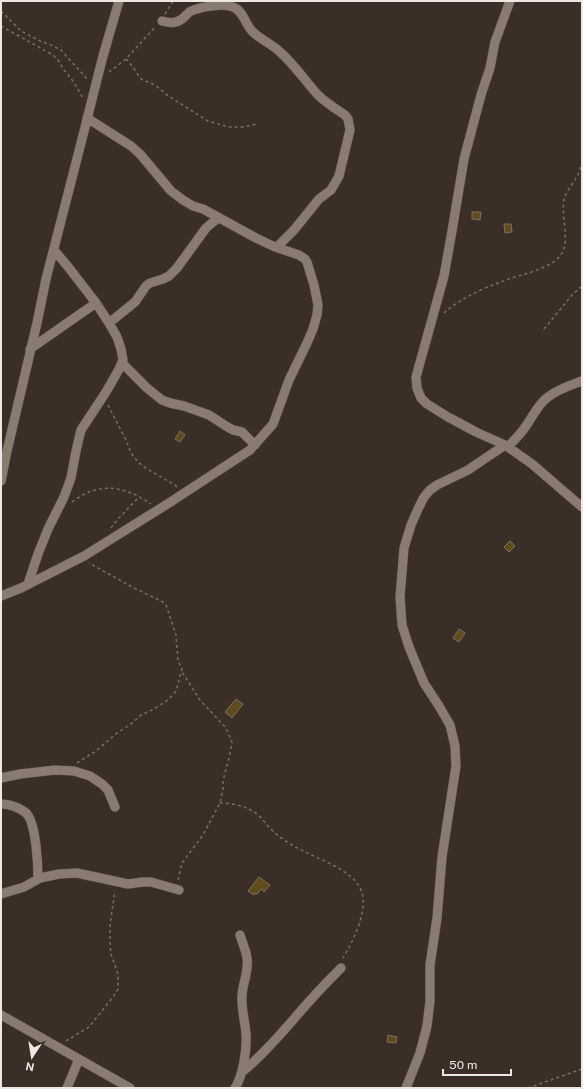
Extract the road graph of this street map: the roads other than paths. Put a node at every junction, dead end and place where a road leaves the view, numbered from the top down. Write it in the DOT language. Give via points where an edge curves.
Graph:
graph roads {
  1 [pos="119,1"];
  2 [pos="510,1"];
  3 [pos="162,21"];
  4 [pos="87,118"];
  5 [pos="218,218"];
  6 [pos="277,247"];
  7 [pos="54,250"];
  8 [pos="96,303"];
  9 [pos="109,323"];
  10 [pos="30,349"];
  11 [pos="122,364"];
  12 [pos="582,381"];
  13 [pos="255,445"];
  14 [pos="506,446"];
  15 [pos="1,481"];
  16 [pos="582,506"];
  17 [pos="28,584"];
  18 [pos="1,596"];
  19 [pos="1,778"];
  20 [pos="1,804"];
  21 [pos="115,807"];
  22 [pos="38,879"];
  23 [pos="175,888"];
  24 [pos="1,894"];
  25 [pos="240,935"];
  26 [pos="341,968"];
  27 [pos="1,1015"];
  28 [pos="79,1059"];
  29 [pos="242,1072"];
  30 [pos="66,1088"];
  31 [pos="130,1088"];
  32 [pos="235,1088"];
  33 [pos="406,1088"];
  1 -- 4 [label="street"];
  2 -- 14 [label="street" via="495,42 464,158 444,276 416,377 421,398 427,404"];
  3 -- 6 [label="street" via="175,22 199,9 222,5 234,7 244,17 252,32 280,51 319,96 348,119 350,130 339,176 331,190 319,199"];
  4 -- 5 [label="street" via="131,146 171,191 193,206"];
  4 -- 7 [label="street"];
  5 -- 6 [label="street"];
  5 -- 9 [label="street" via="206,228 169,276 146,286 135,302"];
  6 -- 13 [label="street" via="299,255 307,262 318,305 317,315 273,424"];
  7 -- 8 [label="street"];
  7 -- 10 [label="street"];
  8 -- 9 [label="street"];
  8 -- 10 [label="street"];
  9 -- 11 [label="street" via="121,349"];
  10 -- 15 [label="street"];
  11 -- 13 [label="street" via="162,400 208,415 233,430 242,432"];
  11 -- 17 [label="street" via="81,430 71,478 40,547"];
  12 -- 14 [label="street" via="548,397 517,438"];
  13 -- 17 [label="street" via="159,510 81,557"];
  14 -- 16 [label="street"];
  14 -- 33 [label="street" via="430,490 418,509 404,548 400,597 402,625 424,682 450,725 456,766 442,857 430,965 431,996 427,1026 420,1053"];
  17 -- 18 [label="street"];
  19 -- 21 [label="street" via="55,770 74,771 90,776 102,784 108,790"];
  20 -- 22 [label="street" via="20,809 32,824"];
  22 -- 23 [label="street" via="77,873 131,884 151,882"];
  22 -- 24 [label="street" via="24,887"];
  25 -- 29 [label="street" via="247,961 242,994 246,1043"];
  26 -- 29 [label="street" via="272,1044"];
  27 -- 28 [label="street"];
  28 -- 30 [label="street"];
  28 -- 31 [label="street"];
  29 -- 32 [label="street"];
}
